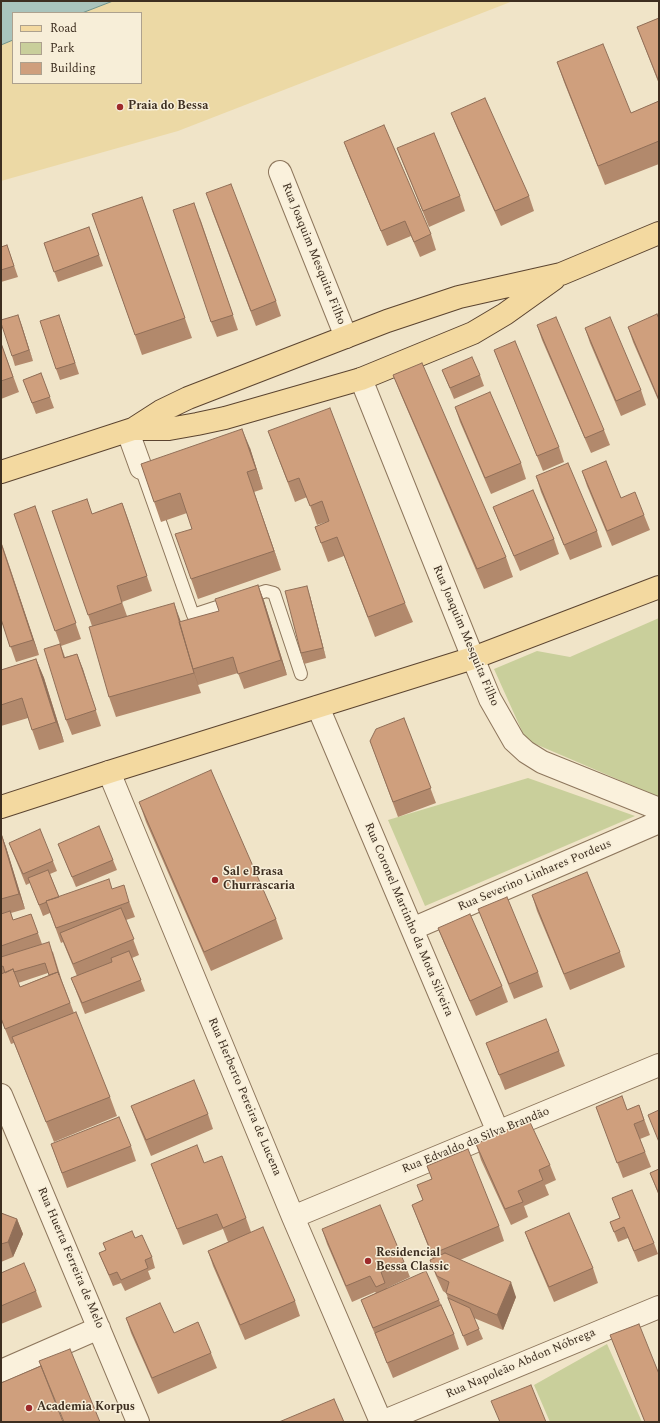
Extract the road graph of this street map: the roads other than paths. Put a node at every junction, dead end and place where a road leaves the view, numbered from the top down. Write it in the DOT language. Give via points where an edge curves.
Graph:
graph roads {
  1 [pos="280,172"];
  2 [pos="659,233"];
  3 [pos="561,274"];
  4 [pos="346,337"];
  5 [pos="361,379"];
  6 [pos="131,430"];
  7 [pos="141,468"];
  8 [pos="1,472"];
  9 [pos="659,587"];
  10 [pos="473,658"];
  11 [pos="301,674"];
  12 [pos="318,707"];
  13 [pos="109,772"];
  14 [pos="1,807"];
  15 [pos="659,809"];
  16 [pos="659,822"];
  17 [pos="412,929"];
  18 [pos="659,1065"];
  19 [pos="1,1095"];
  20 [pos="498,1132"];
  21 [pos="293,1217"];
  22 [pos="659,1307"];
  23 [pos="99,1328"];
  24 [pos="1,1371"];
  25 [pos="138,1422"];
  26 [pos="382,1422"];
  1 -- 4 [label="street, Rua Joaquim Mesquita Filho"];
  2 -- 3 [label="main road"];
  3 -- 4 [label="main road" via="459,297"];
  3 -- 5 [label="main road" via="505,314 473,333"];
  4 -- 6 [label="main road" via="188,398"];
  5 -- 6 [label="main road" via="204,422 169,429"];
  5 -- 10 [label="street, Rua Joaquim Mesquita Filho"];
  6 -- 7 [label="street"];
  6 -- 8 [label="main road"];
  7 -- 11 [label="lane" via="193,614 266,591 274,593"];
  9 -- 10 [label="main road"];
  10 -- 12 [label="main road"];
  10 -- 15 [label="street, Rua Joaquim Mesquita Filho" via="502,721 514,741 526,752 542,762"];
  12 -- 13 [label="main road"];
  12 -- 17 [label="street, Rua Coronel Martinho da Mota Silveira"];
  13 -- 14 [label="main road"];
  13 -- 21 [label="street, Rua Herberto Pereira de Lucena"];
  16 -- 17 [label="street, Rua Severino Linhares Pordeus"];
  17 -- 20 [label="street, Rua Coronel Martinho da Mota Silveira"];
  18 -- 20 [label="street, Rua Edvaldo da Silva Brandão"];
  19 -- 23 [label="street, Rua Huerta Ferreira de Melo"];
  20 -- 21 [label="street, Rua Edvaldo da Silva Brandão"];
  21 -- 26 [label="street, Rua Herberto Pereira de Lucena"];
  22 -- 26 [label="street, Rua Napoleão Abdon Nóbrega"];
  23 -- 24 [label="street"];
  23 -- 25 [label="street, Rua Huerta Ferreira de Melo"];
}
